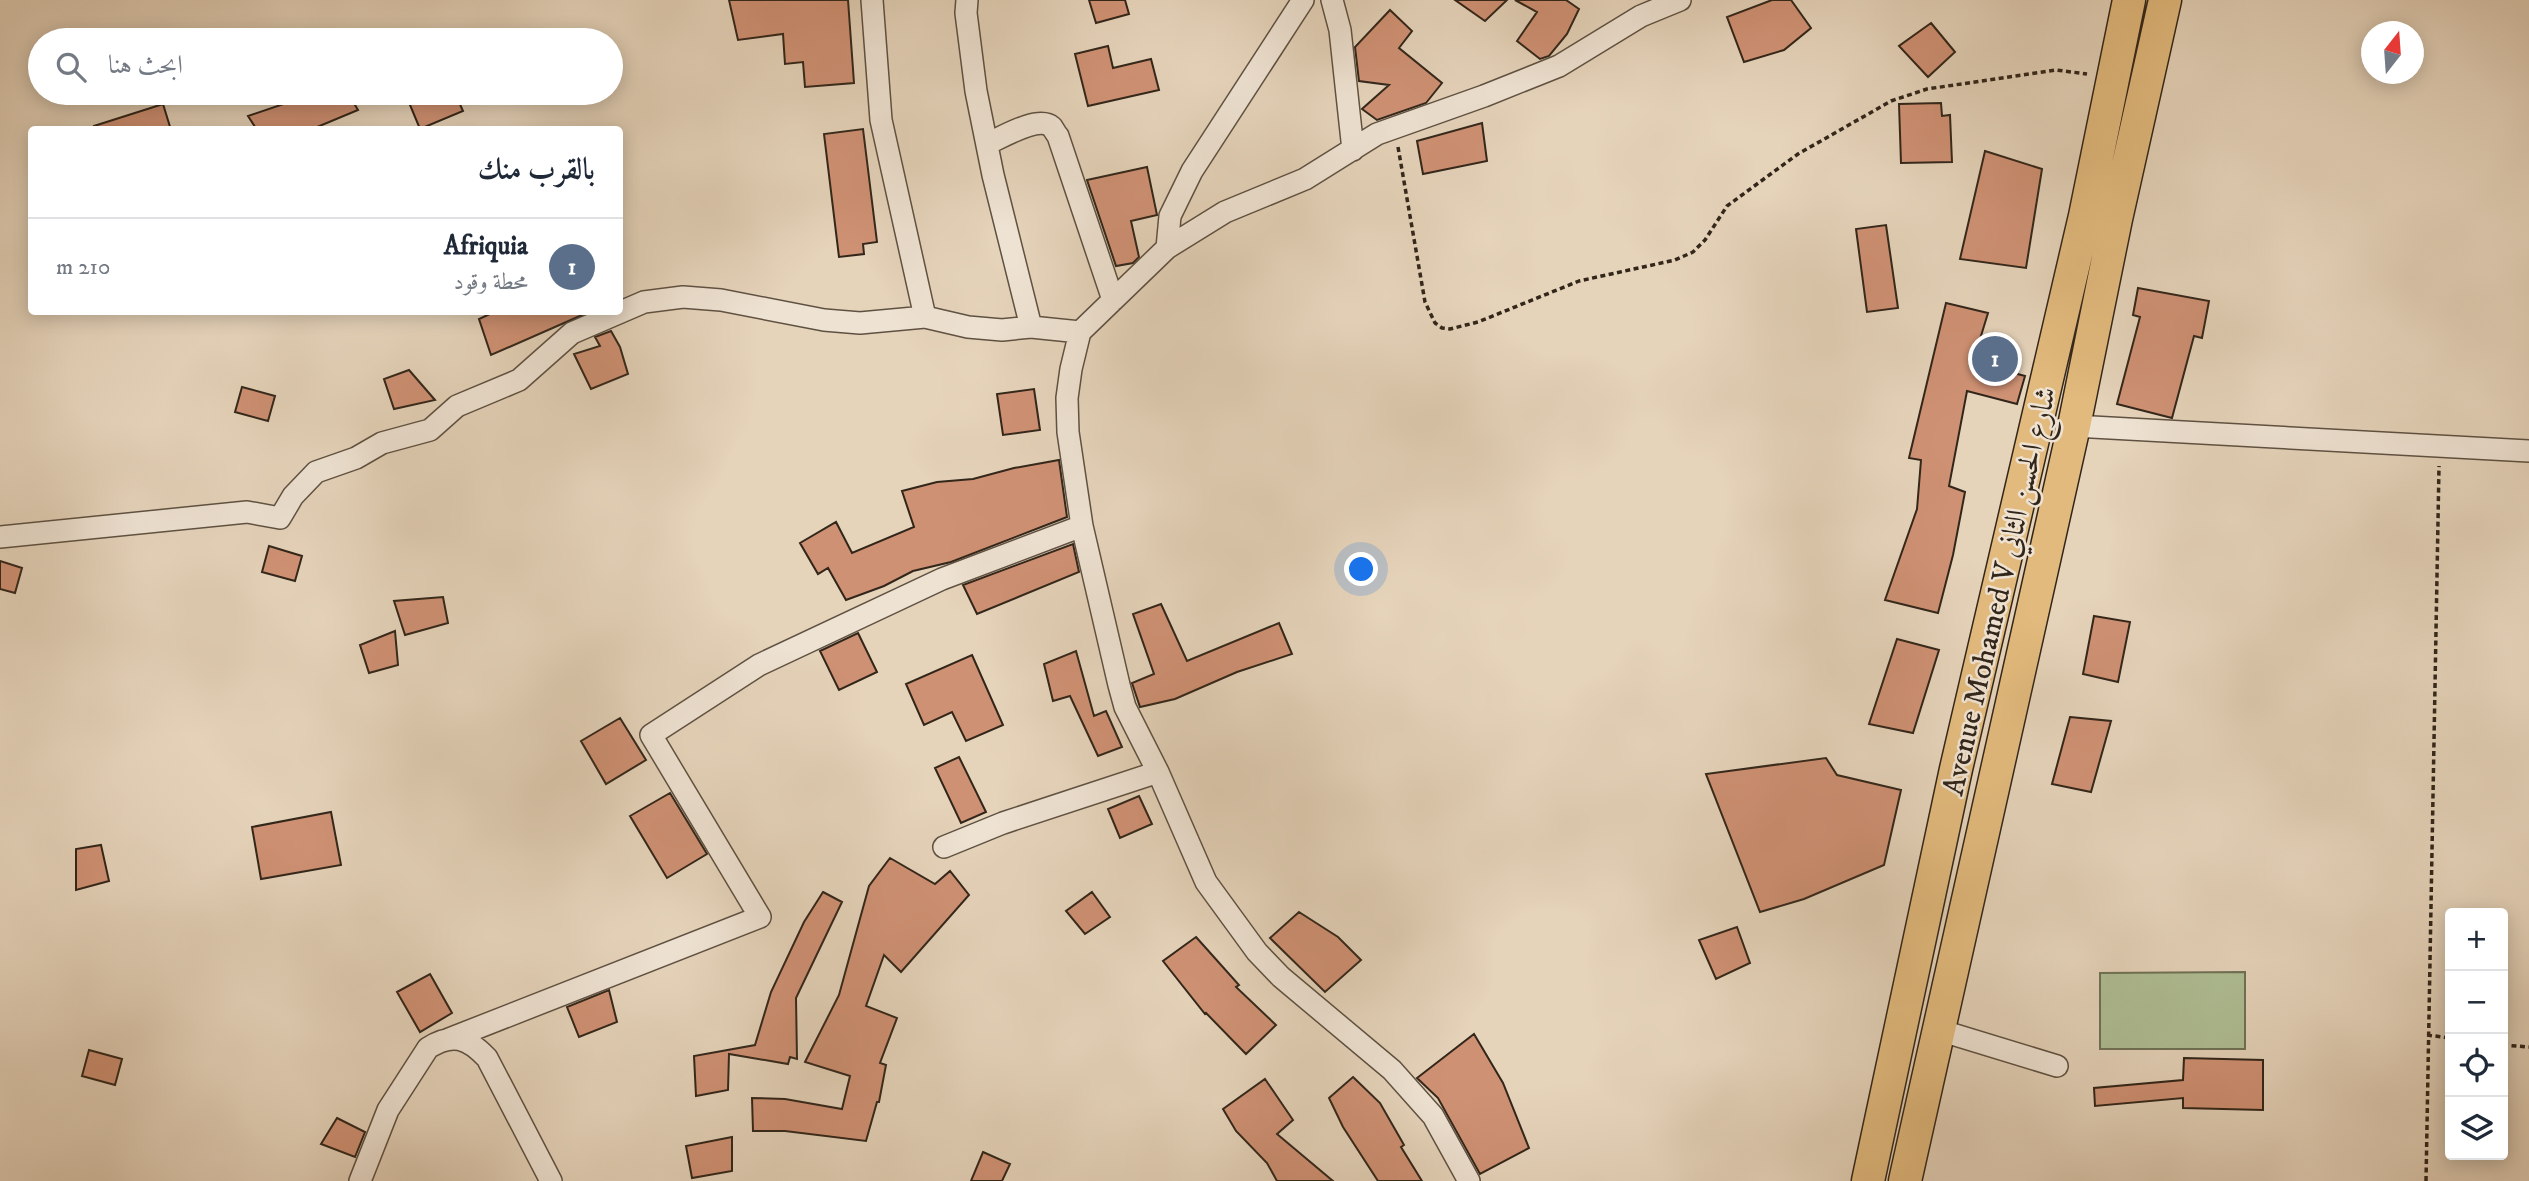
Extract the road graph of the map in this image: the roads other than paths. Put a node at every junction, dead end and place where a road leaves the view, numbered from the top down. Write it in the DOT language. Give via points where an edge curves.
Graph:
graph roads {
  1 [pos="872,0"];
  2 [pos="967,0"];
  3 [pos="1303,0"];
  4 [pos="1332,0"];
  5 [pos="1680,0"];
  6 [pos="2129,0"];
  7 [pos="2165,0"];
  8 [pos="987,144"];
  9 [pos="1353,150"];
  10 [pos="1167,248"];
  11 [pos="1112,300"];
  12 [pos="623,311"];
  13 [pos="614,315"];
  14 [pos="925,317"];
  15 [pos="1031,327"];
  16 [pos="1080,332"];
  17 [pos="2074,426"];
  18 [pos="2529,451"];
  19 [pos="1082,526"];
  20 [pos="0,537"];
  21 [pos="1158,772"];
  22 [pos="944,848"];
  23 [pos="1939,1030"];
  24 [pos="449,1039"];
  25 [pos="2057,1066"];
  26 [pos="360,1181"];
  27 [pos="551,1181"];
  28 [pos="1469,1181"];
  29 [pos="1868,1181"];
  30 [pos="1905,1181"];
  1 -- 14 [label="street" via="881,120"];
  2 -- 8 [label="street" via="976,91"];
  3 -- 10 [label="street" via="1192,171 1170,216"];
  4 -- 9 [label="street" via="1340,30"];
  5 -- 9 [label="street" via="1641,16 1559,65 1377,134"];
  6 -- 29 [label="highway, Avenue Mohamed V شارع الحسن الثاني"];
  7 -- 17 [label="highway, Avenue Mohamed V شارع الحسن الثاني"];
  8 -- 11 [label="street" via="1032,124 1052,127"];
  8 -- 15 [label="street"];
  9 -- 10 [label="street" via="1305,179 1225,212"];
  10 -- 11 [label="street"];
  11 -- 16 [label="street"];
  12 -- 14 [label="street" via="644,302 682,297 860,323"];
  13 -- 20 [label="street" via="572,333 519,380 457,406 430,429 382,443 316,472 280,518 247,512"];
  14 -- 15 [label="street" via="968,327"];
  15 -- 16 [label="street"];
  16 -- 19 [label="street" via="1071,369 1068,432"];
  17 -- 18 [label="street"];
  17 -- 23 [label="highway, Avenue Mohamed V شارع الحسن الثاني"];
  19 -- 21 [label="street" via="1125,706"];
  19 -- 24 [label="street" via="942,579 759,665 651,735 760,917"];
  21 -- 22 [label="street" via="1003,823"];
  21 -- 28 [label="street" via="1206,882 1257,952 1392,1070 1433,1116"];
  23 -- 25 [label="street"];
  23 -- 30 [label="highway, Avenue Mohamed V شارع الحسن الثاني"];
  24 -- 26 [label="street" via="428,1048 388,1110"];
  24 -- 27 [label="street" via="463,1039 486,1058"];
}
